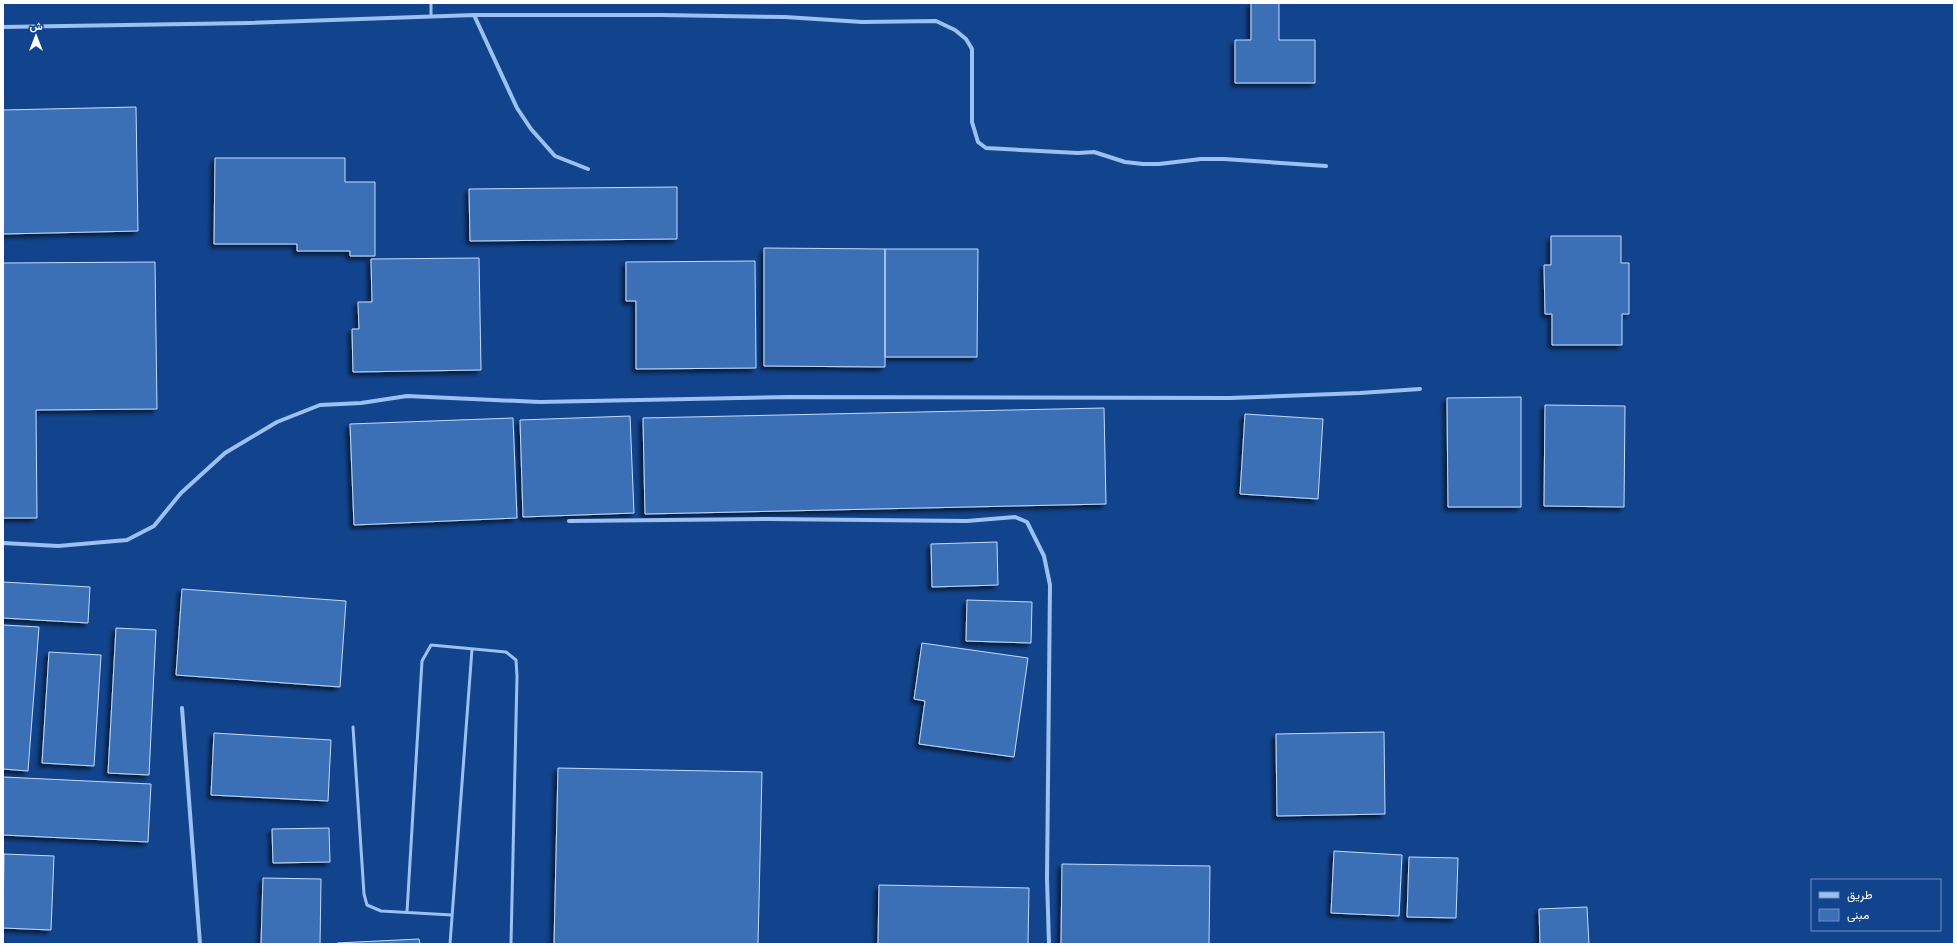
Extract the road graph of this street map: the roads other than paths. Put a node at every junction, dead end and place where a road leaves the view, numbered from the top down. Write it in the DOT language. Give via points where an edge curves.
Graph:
graph roads {
  1 [pos="431,3"];
  2 [pos="474,15"];
  3 [pos="431,16"];
  4 [pos="3,27"];
  5 [pos="1326,166"];
  6 [pos="588,169"];
  7 [pos="1420,389"];
  8 [pos="569,521"];
  9 [pos="3,543"];
  10 [pos="472,649"];
  11 [pos="182,708"];
  12 [pos="353,727"];
  13 [pos="407,912"];
  14 [pos="452,915"];
  15 [pos="200,944"];
  16 [pos="450,944"];
  17 [pos="511,944"];
  18 [pos="1049,944"];
  1 -- 3 [label="lane"];
  2 -- 3 [label="street"];
  2 -- 5 [label="street" via="661,14 862,22 936,21 955,30 966,39 972,49 972,122 978,142 986,148 1094,152 1125,162 1143,164 1224,159"];
  2 -- 6 [label="street" via="517,108 531,129 555,156"];
  3 -- 4 [label="street" via="242,24"];
  7 -- 9 [label="street" via="1230,398 804,397 540,402 407,396 361,403 320,405 277,422 225,453 181,493 154,526 127,540 58,546"];
  8 -- 18 [label="street" via="967,521 1015,517 1027,522 1044,556 1050,585 1047,879"];
  10 -- 13 [label="lane" via="431,645 422,661"];
  10 -- 14 [label="lane"];
  10 -- 17 [label="lane" via="506,652 516,660"];
  11 -- 15 [label="street"];
  12 -- 13 [label="lane" via="364,894 367,905 381,911"];
  13 -- 14 [label="lane"];
  14 -- 16 [label="lane"];
}
